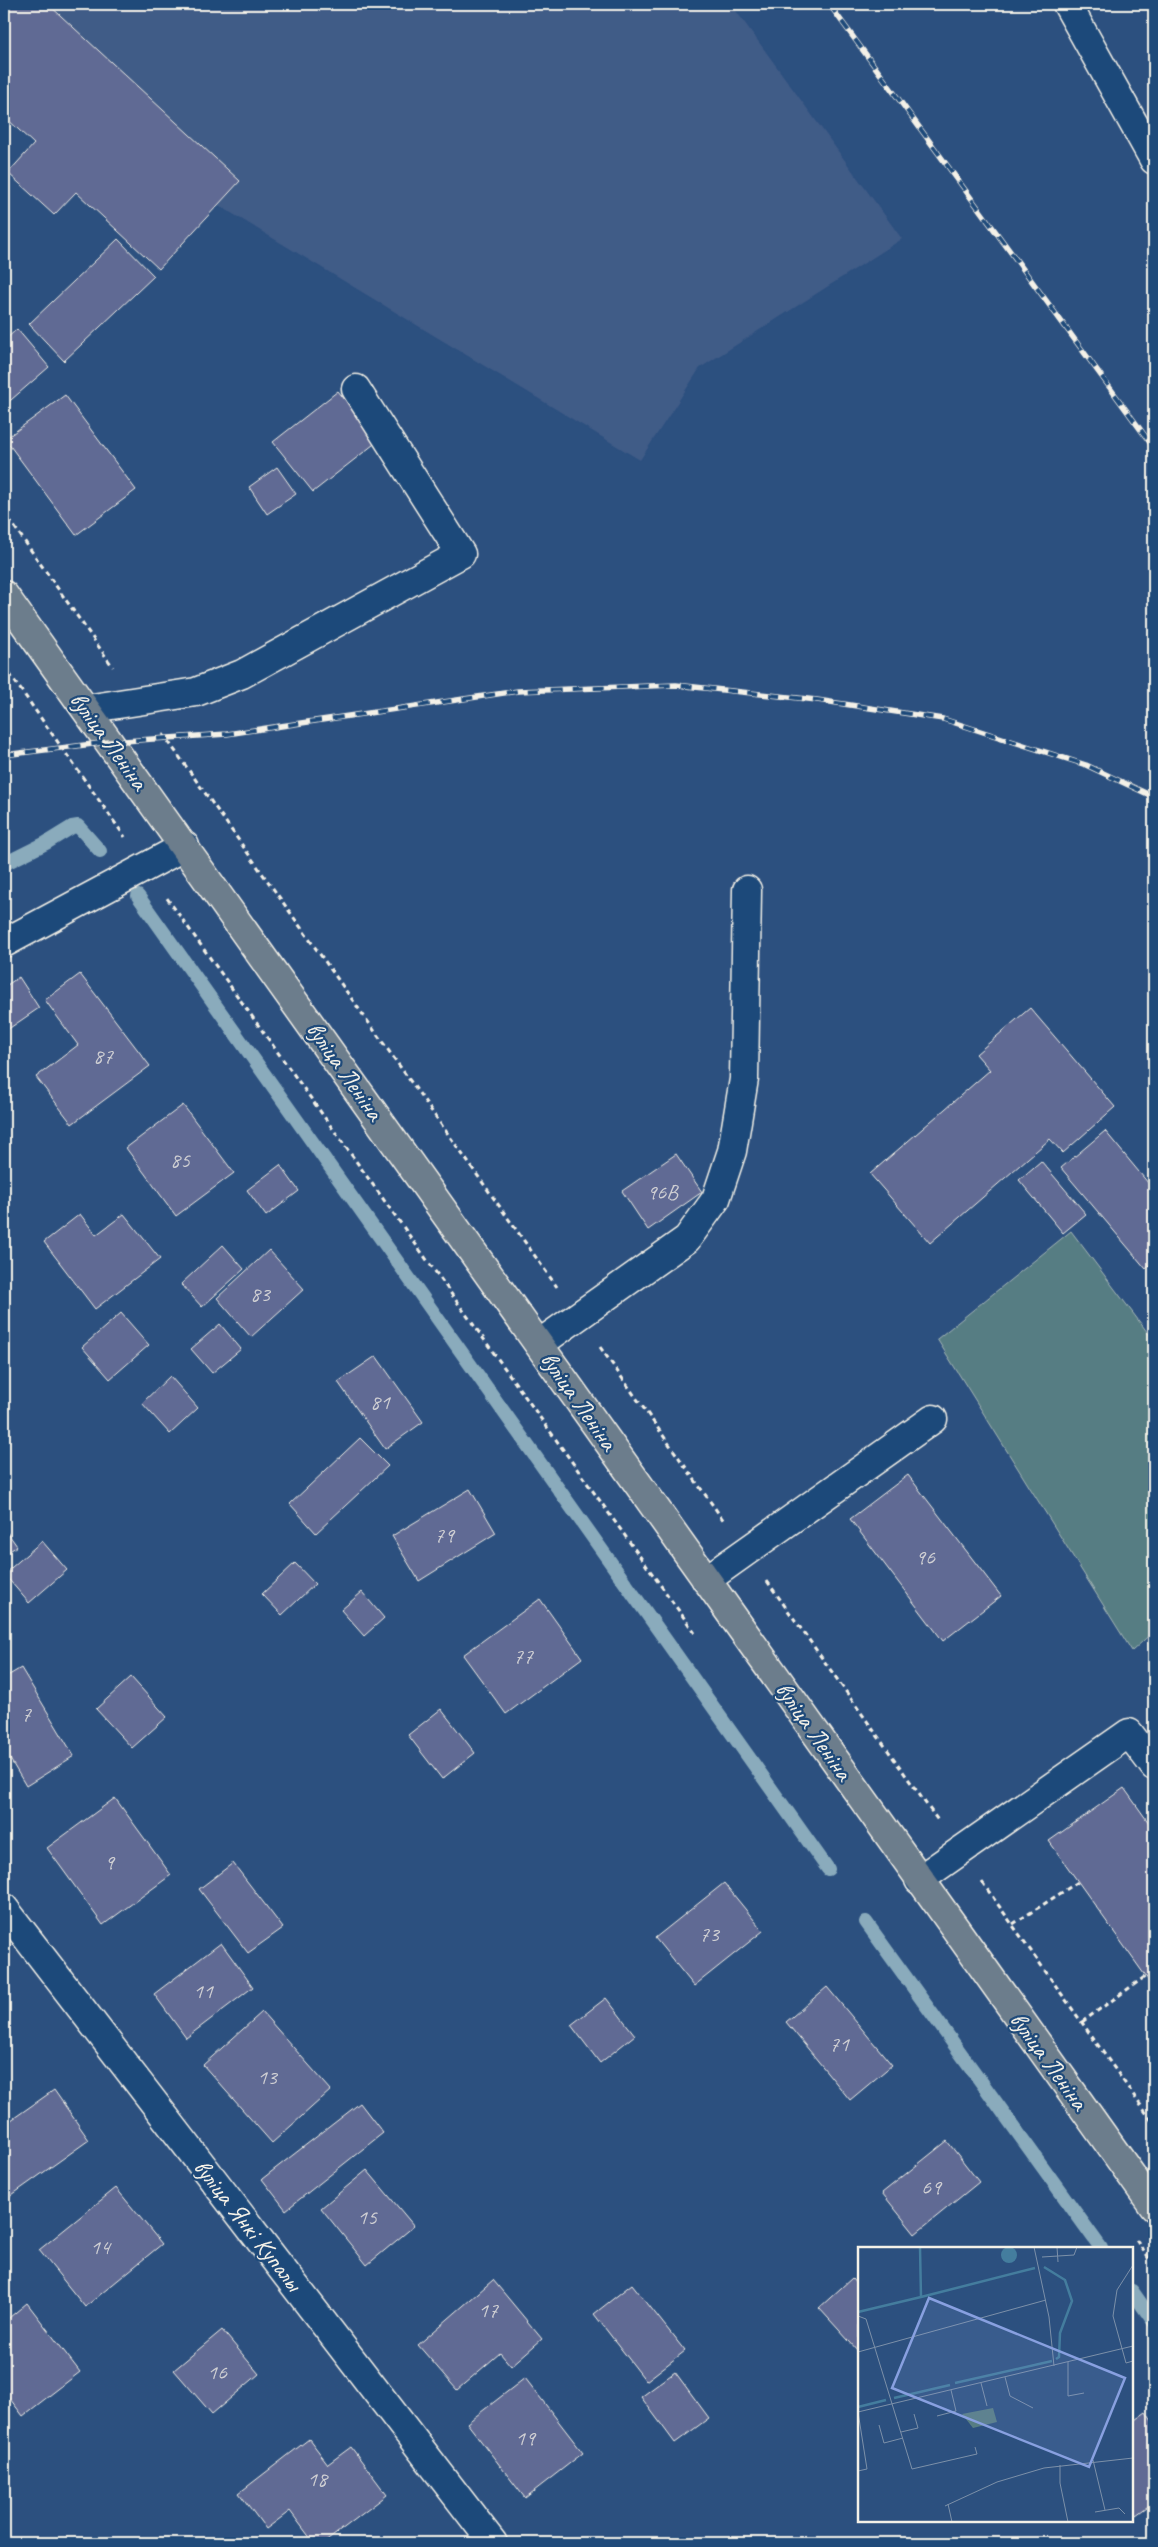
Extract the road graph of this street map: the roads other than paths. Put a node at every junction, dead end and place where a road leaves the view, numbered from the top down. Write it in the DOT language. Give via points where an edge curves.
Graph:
graph roads {
  1 [pos="1067,4"];
  2 [pos="1154,160"];
  3 [pos="356,389"];
  4 [pos="4,595"];
  5 [pos="86,709"];
  6 [pos="184,846"];
  7 [pos="747,890"];
  8 [pos="4,943"];
  9 [pos="539,1344"];
  10 [pos="933,1419"];
  11 [pos="706,1580"];
  12 [pos="1154,1766"];
  13 [pos="919,1880"];
  14 [pos="4,1908"];
  15 [pos="1154,2207"];
  16 [pos="493,2543"];
  1 -- 2 [label="street"];
  3 -- 5 [label="street" via="461,554 242,674 196,692"];
  4 -- 5 [label="main road, вуліца Леніна"];
  5 -- 6 [label="main road, вуліца Леніна"];
  6 -- 8 [label="street"];
  6 -- 9 [label="main road, вуліца Леніна"];
  7 -- 9 [label="street" via="744,1079 732,1151 716,1200 687,1239"];
  9 -- 11 [label="main road, вуліца Леніна"];
  10 -- 11 [label="street"];
  11 -- 13 [label="main road, вуліца Леніна"];
  12 -- 13 [label="street" via="1129,1733"];
  13 -- 15 [label="main road, вуліца Леніна"];
  14 -- 16 [label="street, вуліца Янкі Купалы"];
}
